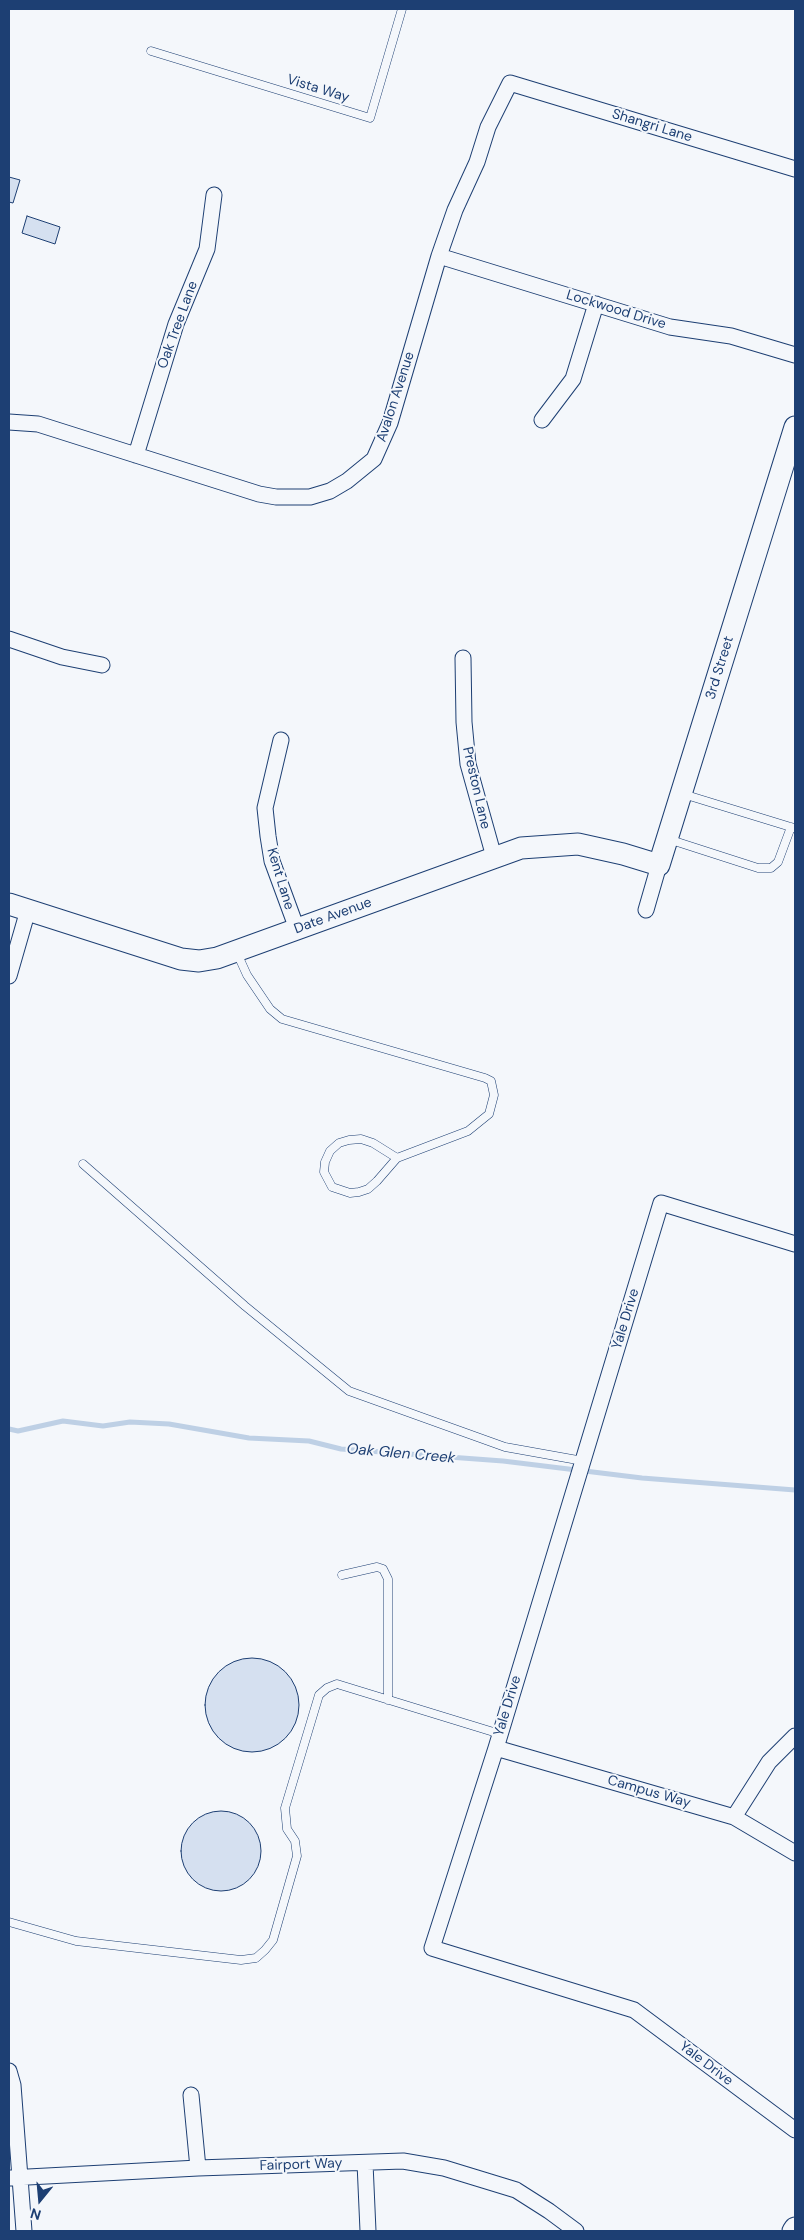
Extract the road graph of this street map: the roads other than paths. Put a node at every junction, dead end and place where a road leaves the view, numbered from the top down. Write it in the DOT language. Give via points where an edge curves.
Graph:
graph roads {
  1 [pos="402,9"];
  2 [pos="150,51"];
  3 [pos="510,83"];
  4 [pos="795,169"];
  5 [pos="214,195"];
  6 [pos="439,256"];
  7 [pos="596,304"];
  8 [pos="795,355"];
  9 [pos="542,420"];
  10 [pos="9,422"];
  11 [pos="795,426"];
  12 [pos="136,455"];
  13 [pos="9,639"];
  14 [pos="463,658"];
  15 [pos="102,665"];
  16 [pos="280,740"];
  17 [pos="681,794"];
  18 [pos="793,828"];
  19 [pos="666,839"];
  20 [pos="494,857"];
  21 [pos="659,865"];
  22 [pos="18,907"];
  23 [pos="646,910"];
  24 [pos="297,929"];
  25 [pos="236,952"];
  26 [pos="9,976"];
  27 [pos="398,1158"];
  28 [pos="83,1164"];
  29 [pos="795,1244"];
  30 [pos="583,1461"];
  31 [pos="342,1575"];
  32 [pos="388,1700"];
  33 [pos="795,1736"];
  34 [pos="498,1741"];
  35 [pos="734,1817"];
  36 [pos="795,1853"];
  37 [pos="9,1922"];
  38 [pos="9,2071"];
  39 [pos="192,2095"];
  40 [pos="795,2130"];
  41 [pos="364,2163"];
  42 [pos="198,2168"];
  43 [pos="14,2178"];
  44 [pos="795,2228"];
  45 [pos="24,2231"];
  46 [pos="368,2231"];
  47 [pos="576,2231"];
  48 [pos="793,2231"];
  1 -- 2 [label="lane, Vista Way" via="370,118"];
  3 -- 4 [label="street, Shangri Lane"];
  3 -- 6 [label="street, Avalon Avenue" via="488,127"];
  5 -- 12 [label="street, Oak Tree Lane" via="207,249 176,324"];
  6 -- 7 [label="street, Lockwood Drive"];
  6 -- 12 [label="street, Avalon Avenue" via="390,423 374,459 347,482 310,497 276,497"];
  7 -- 8 [label="street, Lockwood Drive" via="670,327 731,336"];
  7 -- 9 [label="street" via="573,379"];
  10 -- 12 [label="street, Avalon Avenue" via="38,424"];
  11 -- 17 [label="street, 3rd Street"];
  13 -- 15 [label="street" via="62,657"];
  14 -- 20 [label="street, Preston Lane" via="468,764"];
  16 -- 24 [label="street, Kent Lane" via="265,808 272,861"];
  17 -- 18 [label="lane"];
  17 -- 19 [label="street, 3rd Street"];
  18 -- 19 [label="lane" via="778,862 771,868 758,868"];
  19 -- 21 [label="street, 3rd Street"];
  20 -- 21 [label="street, Date Avenue" via="521,848 578,844"];
  20 -- 24 [label="street, Date Avenue"];
  21 -- 23 [label="street, 3rd Street"];
  22 -- 25 [label="street, Date Avenue" via="180,959 198,961"];
  22 -- 26 [label="street"];
  24 -- 25 [label="street, Date Avenue"];
  25 -- 27 [label="lane" via="270,1009 282,1019 490,1081 494,1088 492,1104 489,1114 479,1124"];
  27 -- 27 [label="lane" via="374,1143 349,1140 330,1151 324,1172 332,1187 350,1193 359,1192 368,1189"];
  28 -- 30 [label="lane" via="245,1306 350,1391 505,1446"];
  29 -- 30 [label="street, Yale Drive" via="662,1203"];
  30 -- 34 [label="street, Yale Drive"];
  31 -- 32 [label="lane" via="377,1567 384,1569 388,1579"];
  32 -- 34 [label="lane"];
  32 -- 37 [label="lane" via="337,1684 319,1695 285,1808 287,1829 295,1841 297,1856 272,1940 256,1958 242,1960 76,1941"];
  33 -- 35 [label="street" via="769,1762"];
  34 -- 35 [label="street, Campus Way"];
  34 -- 40 [label="street, Yale Drive" via="432,1948 634,2010"];
  35 -- 36 [label="street, Campus Way"];
  38 -- 43 [label="street" via="13,2085"];
  39 -- 42 [label="street"];
  41 -- 42 [label="street, Fairport Way"];
  41 -- 46 [label="street"];
  41 -- 47 [label="street, Fairport Way" via="403,2161 444,2168 516,2190"];
  42 -- 43 [label="street, Fairport Way"];
  43 -- 45 [label="street"];
  44 -- 48 [label="street"];
}
